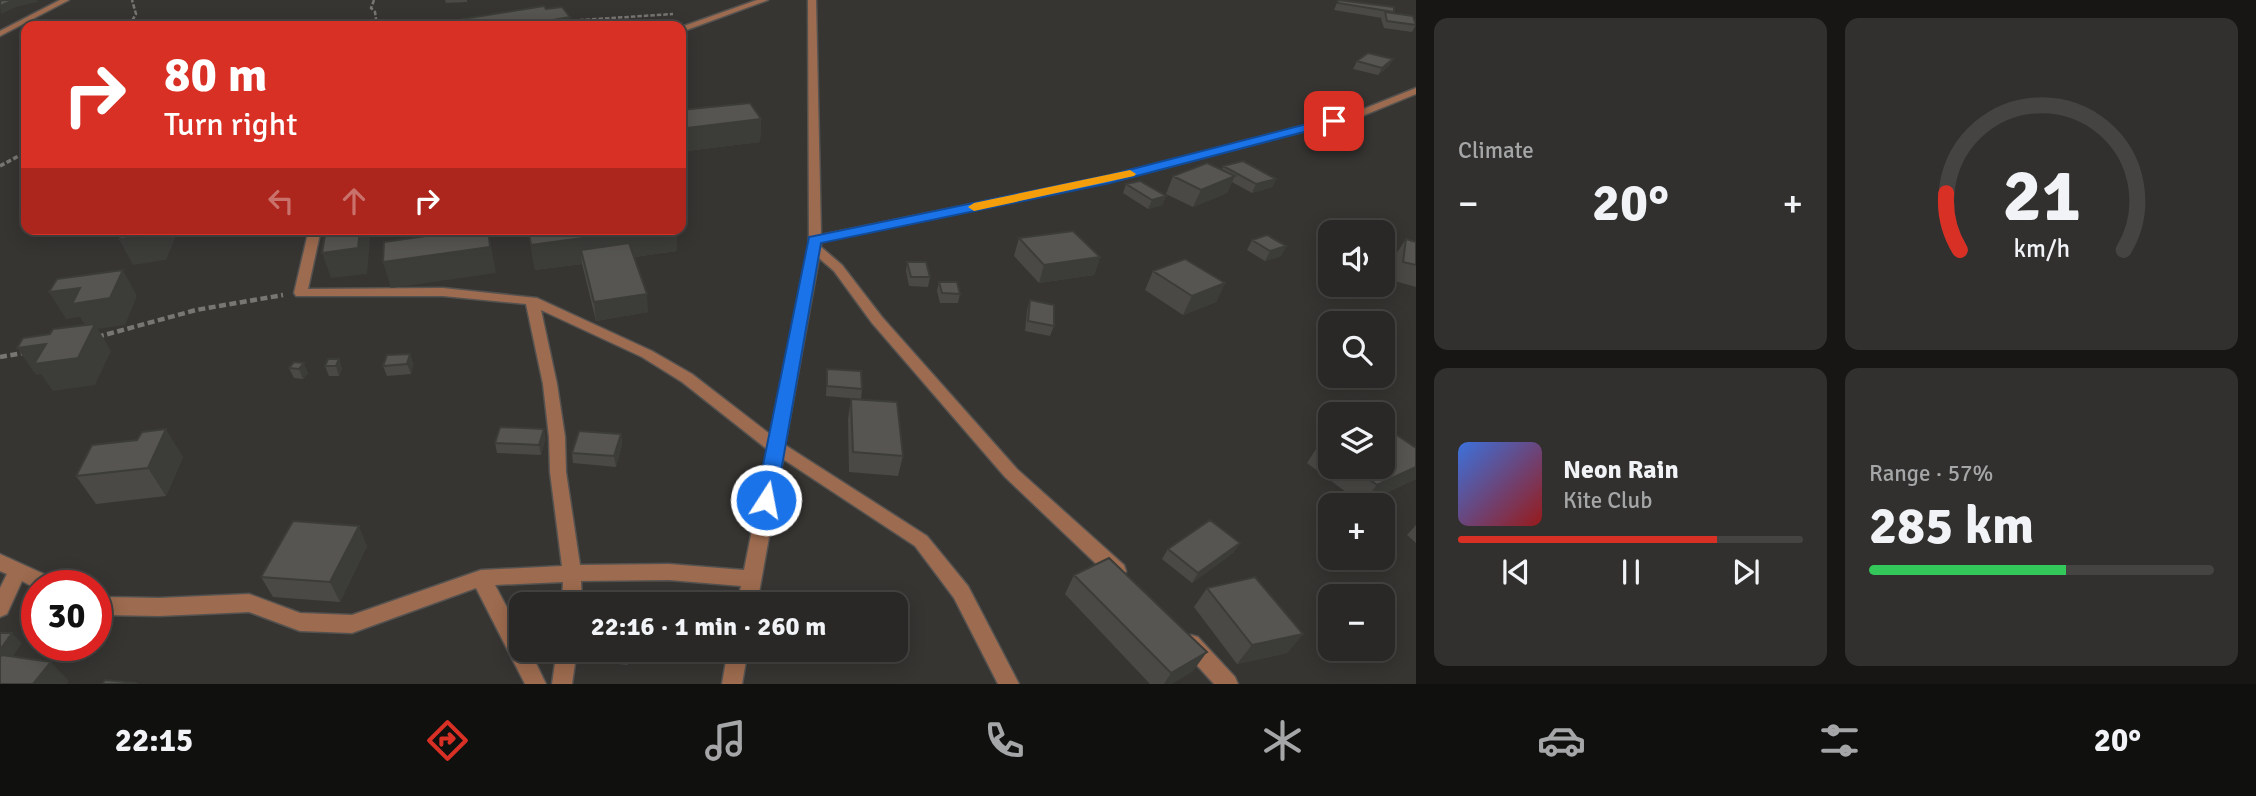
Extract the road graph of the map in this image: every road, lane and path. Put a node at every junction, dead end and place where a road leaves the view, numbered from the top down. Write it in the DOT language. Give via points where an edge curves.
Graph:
graph roads {
  1 [pos="65,0"];
  2 [pos="132,0"];
  3 [pos="374,0"];
  4 [pos="764,0"];
  5 [pos="811,0"];
  6 [pos="684,13"];
  7 [pos="25,21"];
  8 [pos="132,21"];
  9 [pos="377,21"];
  10 [pos="565,21"];
  11 [pos="21,23"];
  12 [pos="686,28"];
  13 [pos="0,34"];
  14 [pos="1416,91"];
  15 [pos="21,155"];
  16 [pos="0,166"];
  17 [pos="314,235"];
  18 [pos="814,244"];
  19 [pos="301,293"];
  20 [pos="532,300"];
  21 [pos="92,338"];
  22 [pos="26,352"];
  23 [pos="0,357"];
  24 [pos="776,447"];
  25 [pos="0,562"];
  26 [pos="17,572"];
  27 [pos="572,573"];
  28 [pos="21,574"];
  29 [pos="481,578"];
  30 [pos="751,579"];
  31 [pos="1131,584"];
  32 [pos="572,592"];
  33 [pos="749,592"];
  34 [pos="112,604"];
  35 [pos="0,608"];
  36 [pos="1177,629"];
  37 [pos="565,662"];
  38 [pos="736,662"];
  39 [pos="536,684"];
  40 [pos="562,684"];
  41 [pos="732,684"];
  42 [pos="1009,684"];
  43 [pos="1228,684"];
  1 -- 7 [label="street"];
  2 -- 8 [label="path" via="136,14"];
  3 -- 9 [label="path" via="370,8 376,12"];
  4 -- 12 [label="street"];
  5 -- 18 [label="street"];
  6 -- 10 [label="path"];
  11 -- 13 [label="street"];
  14 -- 18 [label="street" via="1359,114 1110,179"];
  15 -- 16 [label="path"];
  17 -- 19 [label="street"];
  18 -- 24 [label="street"];
  18 -- 31 [label="street" via="1011,473"];
  19 -- 20 [label="street" via="443,292"];
  19 -- 21 [label="path" via="196,310"];
  20 -- 24 [label="street" via="687,378"];
  20 -- 27 [label="street" via="550,384"];
  22 -- 23 [label="path"];
  24 -- 30 [label="street"];
  24 -- 42 [label="street" via="921,541 961,592"];
  25 -- 26 [label="street"];
  26 -- 28 [label="street"];
  26 -- 35 [label="street"];
  27 -- 29 [label="street"];
  27 -- 30 [label="street" via="668,572"];
  27 -- 32 [label="street"];
  29 -- 34 [label="street" via="352,624 300,621 249,603"];
  29 -- 39 [label="street"];
  30 -- 33 [label="street"];
  36 -- 43 [label="street"];
  37 -- 40 [label="street"];
  38 -- 41 [label="street"];
}
